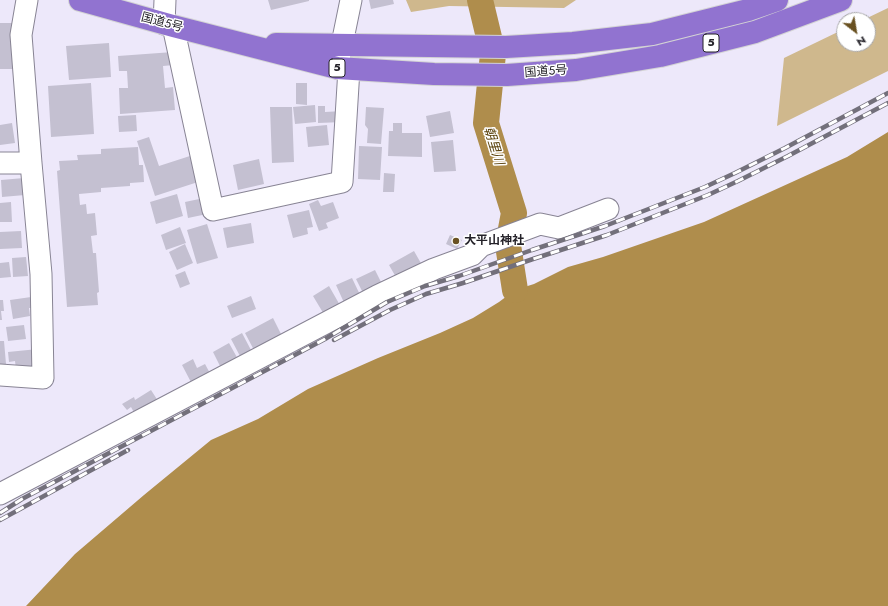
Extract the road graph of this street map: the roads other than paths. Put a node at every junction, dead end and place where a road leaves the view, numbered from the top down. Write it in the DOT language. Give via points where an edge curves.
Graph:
graph roads {
  1 [pos="27,0"];
  2 [pos="80,0"];
  3 [pos="165,0"];
  4 [pos="351,0"];
  5 [pos="777,0"];
  6 [pos="841,0"];
  7 [pos="168,25"];
  8 [pos="652,34"];
  9 [pos="243,44"];
  10 [pos="342,44"];
  11 [pos="660,56"];
  12 [pos="343,68"];
  13 [pos="0,163"];
  14 [pos="30,163"];
  15 [pos="608,209"];
  16 [pos="0,375"];
  17 [pos="0,494"];
  1 -- 14 [label="street" via="21,35"];
  2 -- 7 [label="highway, 国道5号 / 5"];
  3 -- 7 [label="street"];
  4 -- 10 [label="street"];
  5 -- 8 [label="highway, 国道5号 / 5" via="748,10"];
  6 -- 11 [label="highway, 国道5号 / 5" via="755,32"];
  7 -- 9 [label="highway, 国道5号 / 5"];
  7 -- 12 [label="street" via="213,210 342,182"];
  8 -- 10 [label="highway, 国道5号 / 5" via="574,43 506,47"];
  8 -- 11 [label="highway"];
  9 -- 10 [label="highway, 国道5号 / 5"];
  9 -- 12 [label="highway, 国道5号 / 5"];
  10 -- 12 [label="street"];
  11 -- 12 [label="highway, 国道5号 / 5" via="576,70 507,75 434,74"];
  13 -- 14 [label="street"];
  14 -- 16 [label="street" via="41,274 43,378"];
  15 -- 17 [label="street" via="559,228 540,224 481,246 472,255 434,269 377,296"];
}
